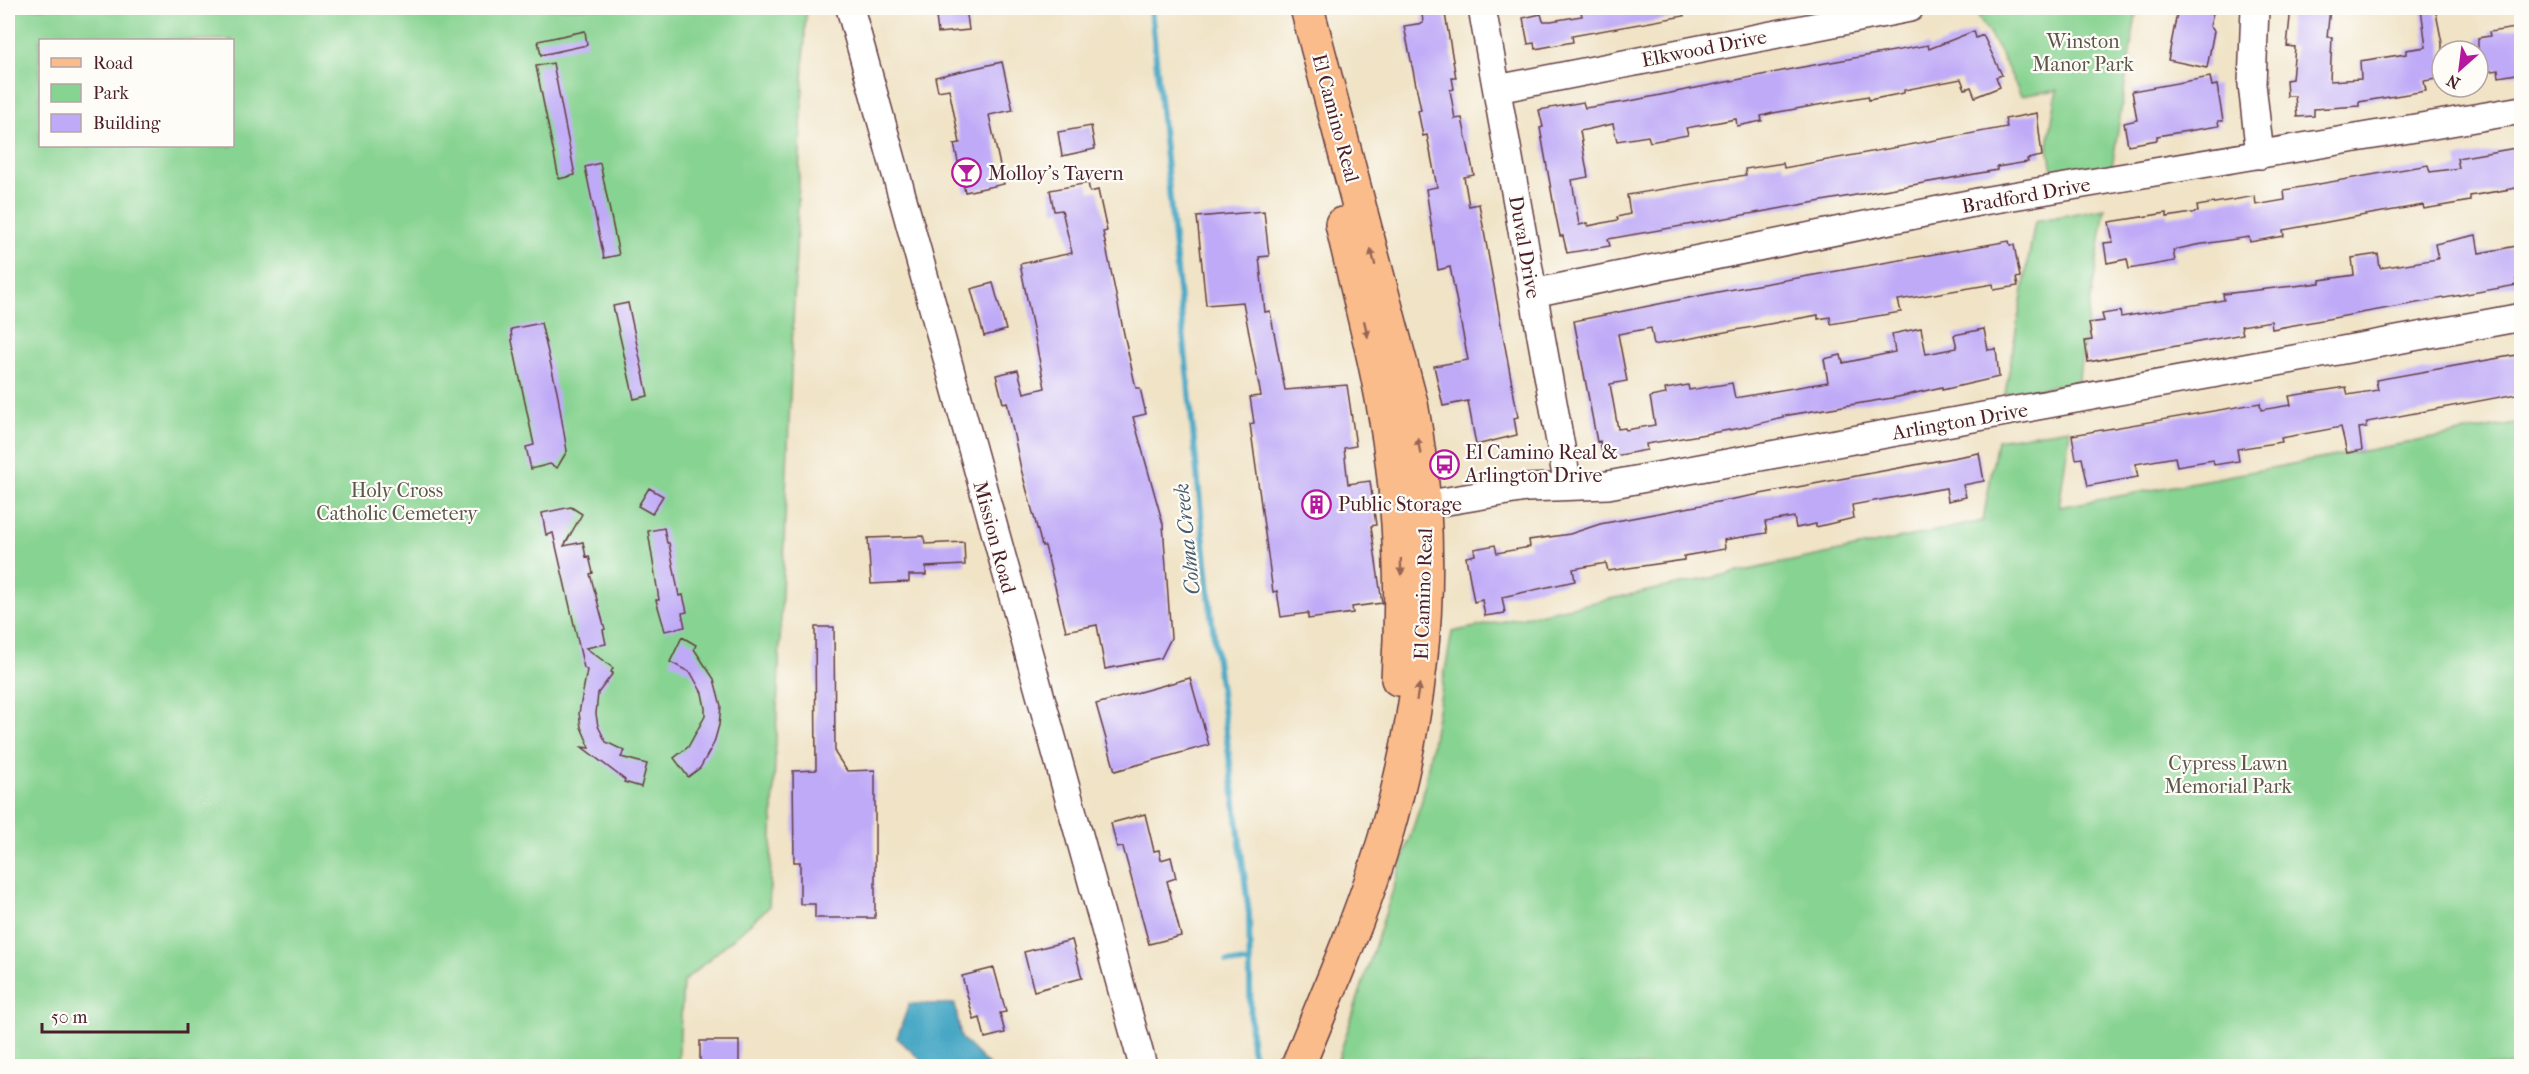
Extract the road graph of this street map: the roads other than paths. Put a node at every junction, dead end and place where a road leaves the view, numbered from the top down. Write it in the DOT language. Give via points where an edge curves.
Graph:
graph roads {
  1 [pos="850,8"];
  2 [pos="1285,8"];
  3 [pos="1307,8"];
  4 [pos="1482,8"];
  5 [pos="1910,8"];
  6 [pos="2255,8"];
  7 [pos="1497,89"];
  8 [pos="2522,110"];
  9 [pos="2260,154"];
  10 [pos="1533,293"];
  11 [pos="2522,317"];
  12 [pos="1568,486"];
  13 [pos="1411,507"];
  14 [pos="1143,1066"];
  15 [pos="1279,1066"];
  16 [pos="1298,1066"];
  1 -- 14 [label="street, Mission Road"];
  2 -- 13 [label="main road, El Camino Real, one-way"];
  13 -- 3 [label="main road, El Camino Real, one-way" via="1421,456 1411,403"];
  4 -- 7 [label="street, Duval Drive"];
  5 -- 7 [label="street, Elkwood Drive"];
  6 -- 9 [label="street" via="2252,84"];
  7 -- 10 [label="street, Duval Drive"];
  8 -- 9 [label="street, Bradford Drive"];
  9 -- 10 [label="street, Bradford Drive" via="1983,201"];
  10 -- 12 [label="street, Duval Drive"];
  11 -- 12 [label="street, Arlington Drive" via="1608,485"];
  12 -- 13 [label="street, Arlington Drive" via="1526,488"];
  13 -- 15 [label="main road, El Camino Real, one-way" via="1398,682 1379,788 1348,891"];
  16 -- 13 [label="main road, El Camino Real, one-way" via="1367,892 1410,738 1426,615"];
}
